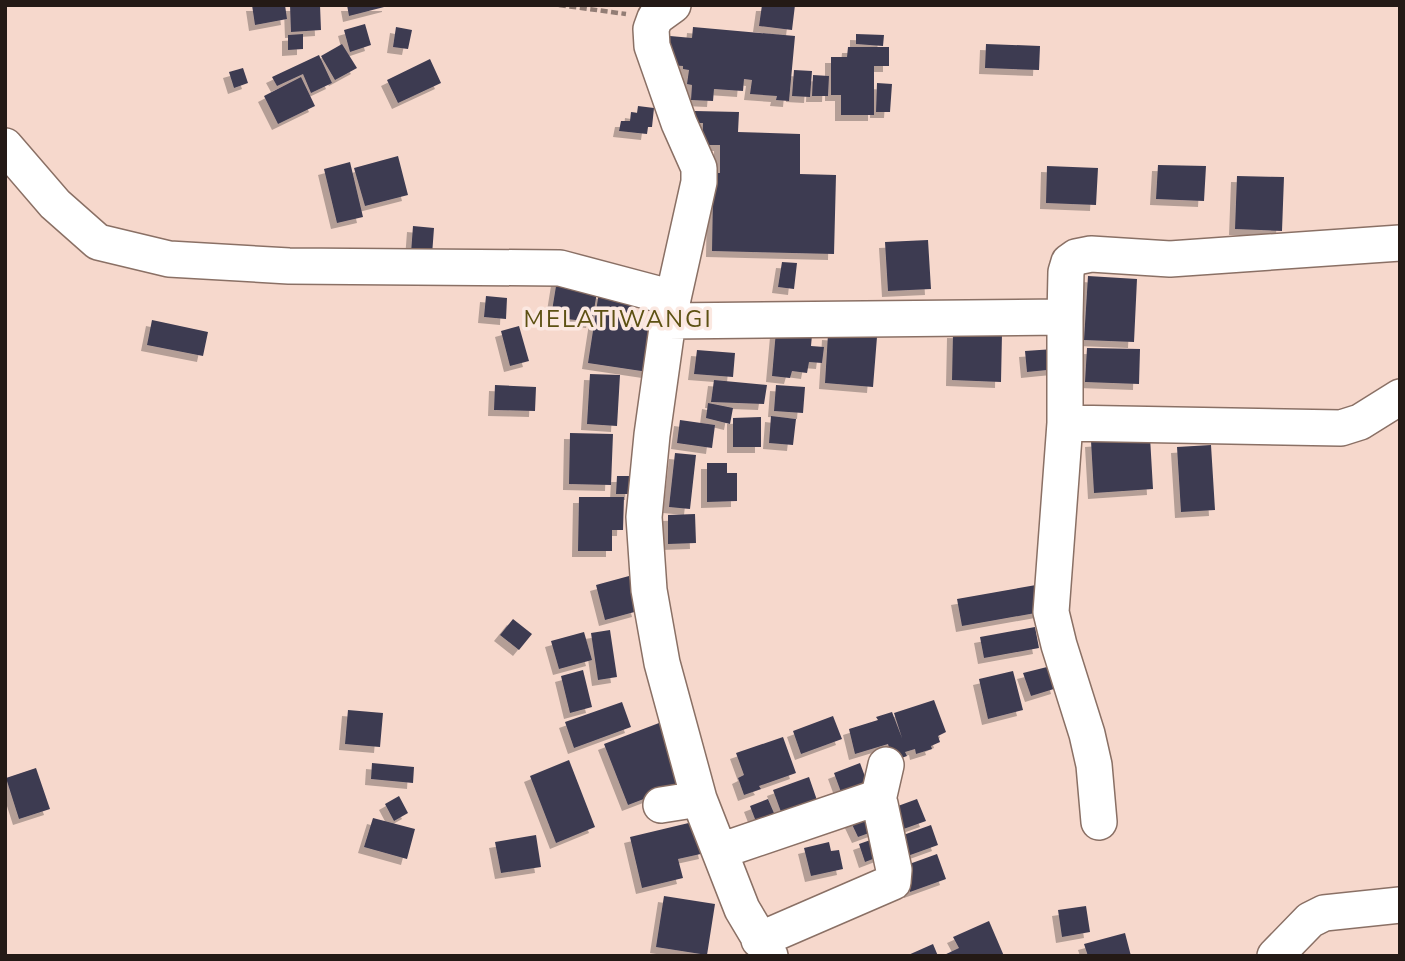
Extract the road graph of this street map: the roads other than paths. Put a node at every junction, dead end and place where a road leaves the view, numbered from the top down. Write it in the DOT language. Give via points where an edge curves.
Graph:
graph roads {
  1 [pos="664,12"];
  2 [pos="5,146"];
  3 [pos="1400,243"];
  4 [pos="670,310"];
  5 [pos="1065,317"];
  6 [pos="1400,397"];
  7 [pos="1065,424"];
  8 [pos="886,765"];
  9 [pos="699,799"];
  10 [pos="878,800"];
  11 [pos="661,805"];
  12 [pos="1099,822"];
  13 [pos="720,851"];
  14 [pos="867,878"];
  15 [pos="1400,905"];
  16 [pos="760,940"];
  17 [pos="1275,956"];
  1 -- 4 [label="street" via="651,29 653,46 699,168"];
  2 -- 4 [label="street" via="55,204 98,242 169,259 289,266 560,268"];
  3 -- 5 [label="street" via="1170,259 1076,257 1066,272"];
  4 -- 5 [label="street"];
  4 -- 9 [label="street" via="649,461 645,529 649,590 662,663"];
  5 -- 7 [label="street"];
  6 -- 7 [label="street" via="1360,422 1341,428"];
  7 -- 12 [label="street" via="1051,612 1087,734"];
  8 -- 10 [label="street"];
  9 -- 11 [label="street"];
  9 -- 13 [label="street"];
  10 -- 13 [label="street"];
  10 -- 16 [label="street" via="894,870 892,882"];
  13 -- 16 [label="street"];
  14 -- 16 [label="street"];
  15 -- 17 [label="street" via="1324,913 1310,920"];
}
